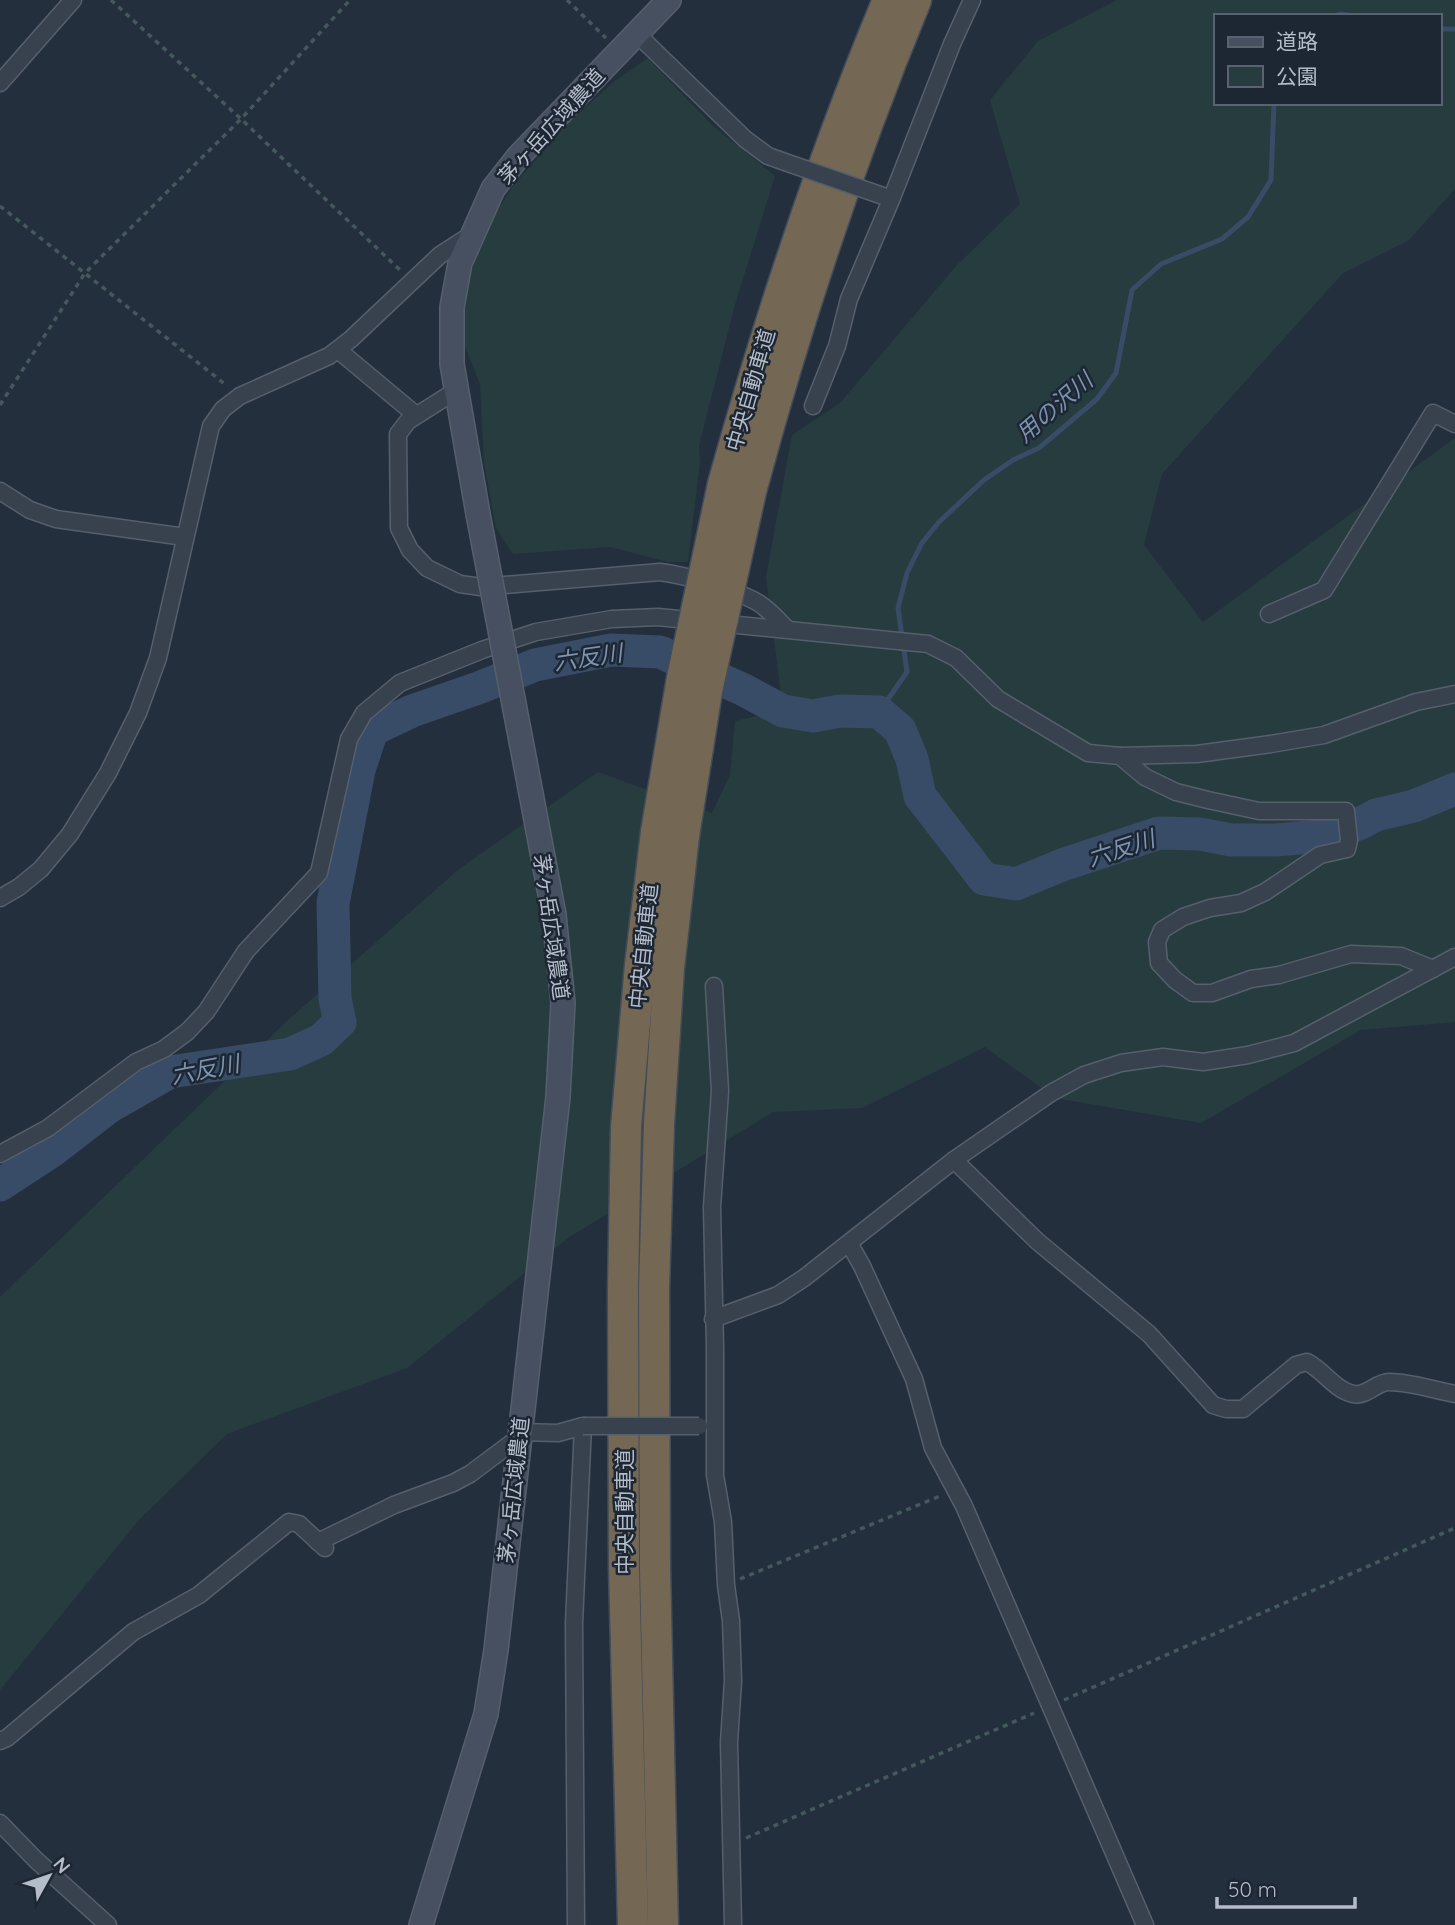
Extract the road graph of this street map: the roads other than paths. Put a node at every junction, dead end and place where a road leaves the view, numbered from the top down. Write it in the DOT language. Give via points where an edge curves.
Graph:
graph roads {
  1 [pos="73,0"];
  2 [pos="669,0"];
  3 [pos="888,0"];
  4 [pos="916,0"];
  5 [pos="972,0"];
  6 [pos="637,34"];
  7 [pos="0,83"];
  8 [pos="887,198"];
  9 [pos="472,235"];
  10 [pos="338,350"];
  11 [pos="457,390"];
  12 [pos="813,406"];
  13 [pos="416,415"];
  14 [pos="1455,424"];
  15 [pos="737,487"];
  16 [pos="0,491"];
  17 [pos="185,537"];
  18 [pos="1269,614"];
  19 [pos="787,629"];
  20 [pos="1455,694"];
  21 [pos="1120,756"];
  22 [pos="670,834"];
  23 [pos="0,898"];
  24 [pos="1455,957"];
  25 [pos="1433,969"];
  26 [pos="714,986"];
  27 [pos="0,1154"];
  28 [pos="954,1160"];
  29 [pos="849,1243"];
  30 [pos="713,1319"];
  31 [pos="1455,1394"];
  32 [pos="583,1426"];
  33 [pos="707,1426"];
  34 [pos="519,1435"];
  35 [pos="0,1741"];
  36 [pos="0,1823"];
  37 [pos="108,1925"];
  38 [pos="421,1925"];
  39 [pos="576,1925"];
  40 [pos="633,1925"];
  41 [pos="663,1925"];
  42 [pos="733,1925"];
  43 [pos="1145,1925"];
  1 -- 7 [label="street"];
  2 -- 6 [label="street, 茅ヶ岳広域農道"];
  3 -- 15 [label="highway, 中央自動車道" via="802,221 755,367"];
  4 -- 15 [label="highway, 中央自動車道" via="879,90 782,375"];
  5 -- 8 [label="street"];
  6 -- 8 [label="street, bridge" via="768,156"];
  6 -- 9 [label="street, 茅ヶ岳広域農道" via="519,157 493,189"];
  8 -- 12 [label="street"];
  9 -- 10 [label="street" via="440,255"];
  9 -- 11 [label="street, 茅ヶ岳広域農道" via="460,263 452,307"];
  10 -- 13 [label="street"];
  10 -- 17 [label="street" via="240,396 223,409 211,426"];
  11 -- 13 [label="street"];
  11 -- 34 [label="street, 茅ヶ岳広域農道, bridge" via="554,915 563,1003 558,1097"];
  13 -- 19 [label="street" via="398,434 399,528 410,550 427,568 460,584 481,587 660,572 680,575 751,598"];
  14 -- 18 [label="street" via="1433,413 1324,590"];
  15 -- 22 [label="highway, 中央自動車道, bridge" via="707,691"];
  16 -- 17 [label="street" via="30,510 56,519"];
  17 -- 23 [label="street" via="158,658 108,774 70,834 41,869"];
  19 -- 21 [label="street" via="928,645 956,658 998,699 1080,749"];
  19 -- 27 [label="street" via="658,617 612,620 536,632 400,683 364,713 349,739 318,873 246,951 206,1012 164,1049 136,1062 48,1128"];
  20 -- 21 [label="street" via="1416,702 1324,735 1197,754"];
  21 -- 25 [label="street" via="1145,777 1176,792 1259,811 1346,811 1347,849 1320,855 1241,903 1192,914 1162,930 1157,942 1159,963 1193,993 1212,993 1351,954 1401,956"];
  22 -- 40 [label="highway, 中央自動車道" via="639,965 626,1127 624,1554"];
  22 -- 41 [label="highway, 中央自動車道" via="669,968 654,1289"];
  24 -- 25 [label="street"];
  25 -- 28 [label="street" via="1294,1043 1203,1062 1163,1057 1121,1063 1084,1075"];
  26 -- 30 [label="street" via="720,1091 712,1207"];
  28 -- 29 [label="street"];
  28 -- 31 [label="street" via="1037,1241 1149,1334 1213,1405 1243,1409 1297,1365 1307,1362 1353,1395 1386,1382"];
  29 -- 30 [label="street" via="778,1295"];
  29 -- 43 [label="street" via="914,1380 933,1448"];
  30 -- 33 [label="street"];
  32 -- 33 [label="street, bridge"];
  32 -- 34 [label="street"];
  32 -- 39 [label="street" via="575,1623"];
  33 -- 42 [label="street" via="723,1522 731,1621"];
  34 -- 35 [label="street" via="470,1474 394,1505 322,1545 299,1524 289,1522 198,1595 133,1632"];
  34 -- 38 [label="street, 茅ヶ岳広域農道" via="486,1714"];
  36 -- 37 [label="street"];
}
